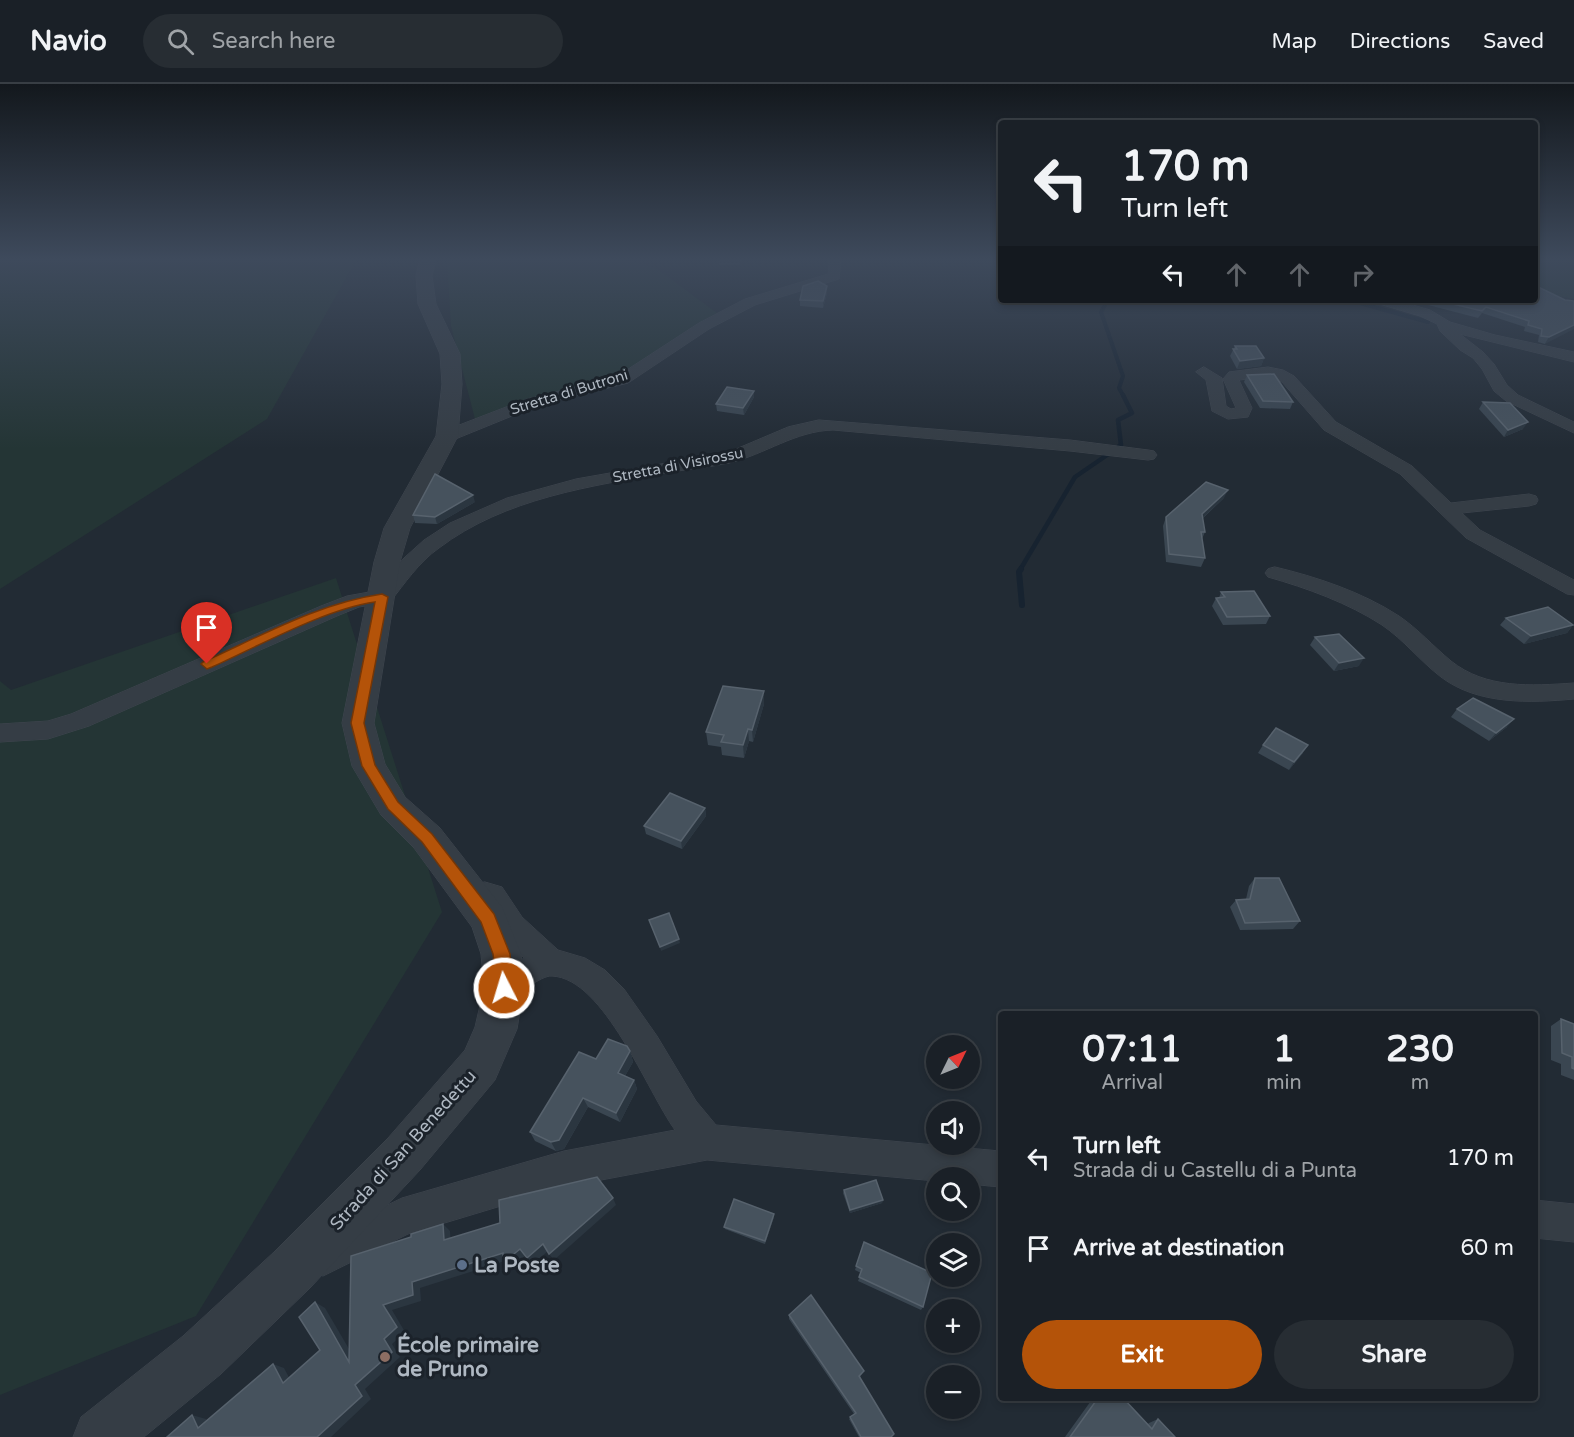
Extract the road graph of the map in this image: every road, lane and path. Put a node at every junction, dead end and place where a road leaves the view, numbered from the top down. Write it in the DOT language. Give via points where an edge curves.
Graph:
graph roads {
  1 [pos="436,323"];
  2 [pos="709,323"];
  3 [pos="1444,324"];
  4 [pos="1574,357"];
  5 [pos="1204,372"];
  6 [pos="1574,428"];
  7 [pos="447,436"];
  8 [pos="1148,455"];
  9 [pos="1529,500"];
  10 [pos="1446,509"];
  11 [pos="1275,573"];
  12 [pos="1574,589"];
  13 [pos="382,597"];
  14 [pos="1574,691"];
  15 [pos="0,733"];
  16 [pos="468,890"];
  17 [pos="550,962"];
  18 [pos="504,988"];
  19 [pos="707,1142"];
  20 [pos="998,1169"];
  21 [pos="1538,1219"];
  22 [pos="1574,1223"];
  23 [pos="292,1270"];
  24 [pos="101,1437"];
  1 -- 7 [label="street, Strada di San Benedettu" via="450,354 452,384"];
  2 -- 7 [label="street, Stretta di Butroni" via="622,380 533,402"];
  3 -- 4 [label="street"];
  3 -- 6 [label="street" via="1478,355 1512,398"];
  5 -- 10 [label="street" via="1214,378 1218,408 1228,414 1242,413 1244,408 1231,379 1235,375 1278,373 1330,426 1406,470"];
  7 -- 13 [label="street, Strada di San Benedettu" via="397,528"];
  8 -- 13 [label="street, Stretta di Visirossu" via="1090,446 816,424 734,457 566,487 488,512 431,544"];
  9 -- 10 [label="street"];
  10 -- 12 [label="street" via="1473,534"];
  11 -- 14 [label="street" via="1297,578 1376,612 1469,683 1495,690"];
  13 -- 15 [label="street" via="328,611 80,720 48,730"];
  13 -- 16 [label="street, Strada di San Benedettu" via="358,723 369,766 393,806 427,838"];
  16 -- 17 [label="street" via="492,896 511,926"];
  16 -- 18 [label="street, Strada di San Benedettu" via="488,919 501,954"];
  17 -- 18 [label="street"];
  17 -- 19 [label="street" via="573,966 620,1008 660,1068 684,1114"];
  18 -- 23 [label="street, Strada di San Benedettu" via="496,1029 480,1065 404,1154"];
  19 -- 20 [label="street"];
  19 -- 23 [label="street" via="564,1169 402,1218"];
  21 -- 22 [label="street"];
  23 -- 24 [label="street, Strada di San Benedettu" via="202,1355"];
}
